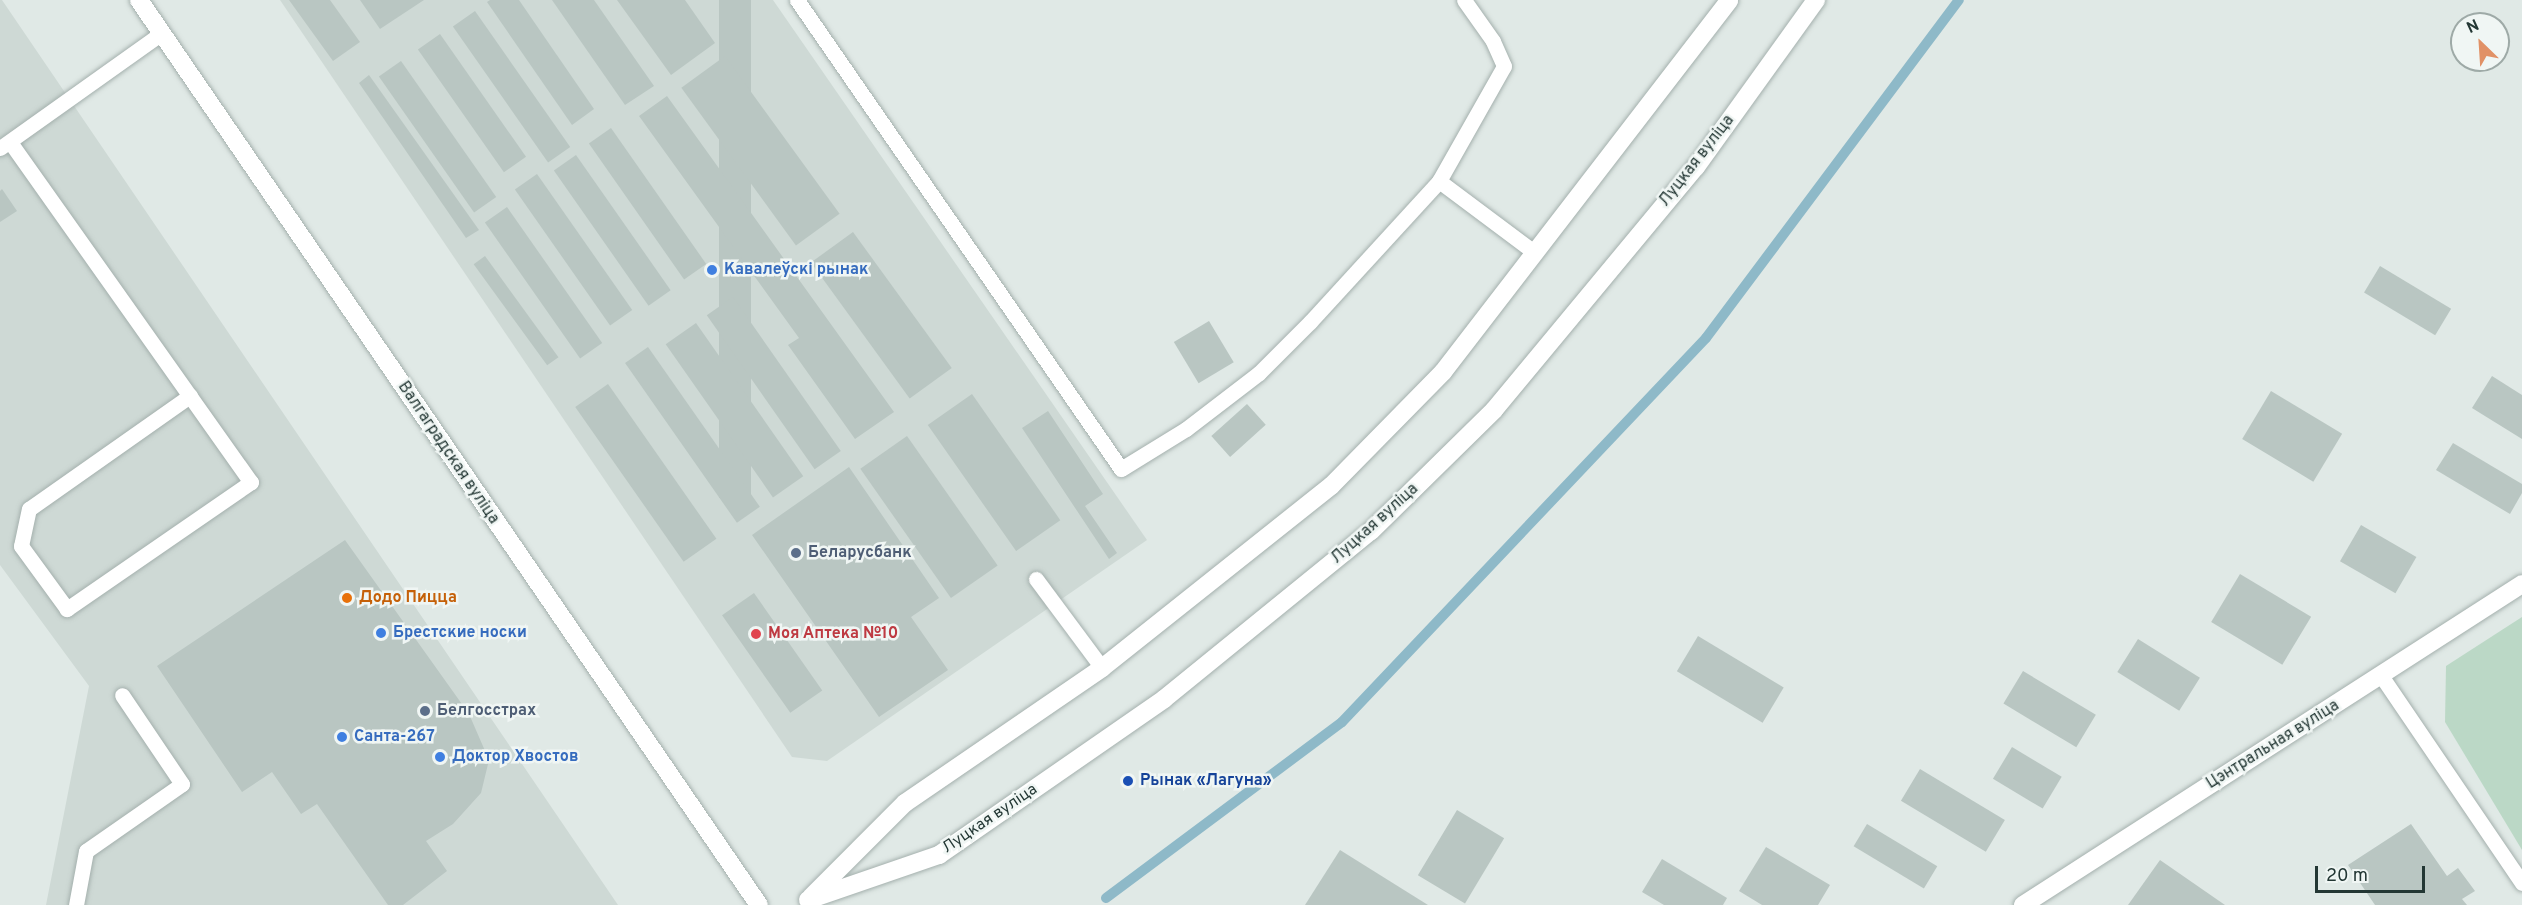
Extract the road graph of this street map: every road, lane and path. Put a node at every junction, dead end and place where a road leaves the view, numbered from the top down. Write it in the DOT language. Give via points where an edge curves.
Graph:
graph roads {
  1 [pos="139,0"];
  2 [pos="797,0"];
  3 [pos="1464,0"];
  4 [pos="1728,0"];
  5 [pos="1816,0"];
  6 [pos="162,33"];
  7 [pos="5,145"];
  8 [pos="1439,181"];
  9 [pos="1534,252"];
  10 [pos="190,396"];
  11 [pos="1036,579"];
  12 [pos="2522,584"];
  13 [pos="1102,668"];
  14 [pos="2382,676"];
  15 [pos="122,695"];
  16 [pos="2522,883"];
  17 [pos="804,902"];
  18 [pos="76,905"];
  19 [pos="759,905"];
  20 [pos="2023,905"];
  1 -- 6 [label="street, Валгаградская вуліца"];
  2 -- 8 [label="lane" via="1121,469 1186,429 1258,373"];
  3 -- 8 [label="lane" via="1493,41 1504,66"];
  4 -- 9 [label="street, Луцкая вуліца"];
  5 -- 17 [label="street, Луцкая вуліца" via="1696,167 1494,410 1371,531 1164,699 939,855"];
  6 -- 7 [label="lane"];
  6 -- 19 [label="street, Валгаградская вуліца"];
  7 -- 10 [label="lane"];
  8 -- 9 [label="lane"];
  9 -- 13 [label="street, Луцкая вуліца" via="1443,372 1331,486"];
  10 -- 10 [label="lane" via="29,509 21,546 67,609 251,482"];
  11 -- 13 [label="lane"];
  12 -- 14 [label="street, Цэнтральная вуліца"];
  13 -- 17 [label="street, Луцкая вуліца" via="905,803"];
  14 -- 16 [label="lane"];
  14 -- 20 [label="street, Цэнтральная вуліца"];
  15 -- 18 [label="lane" via="182,784 86,851"];
}
